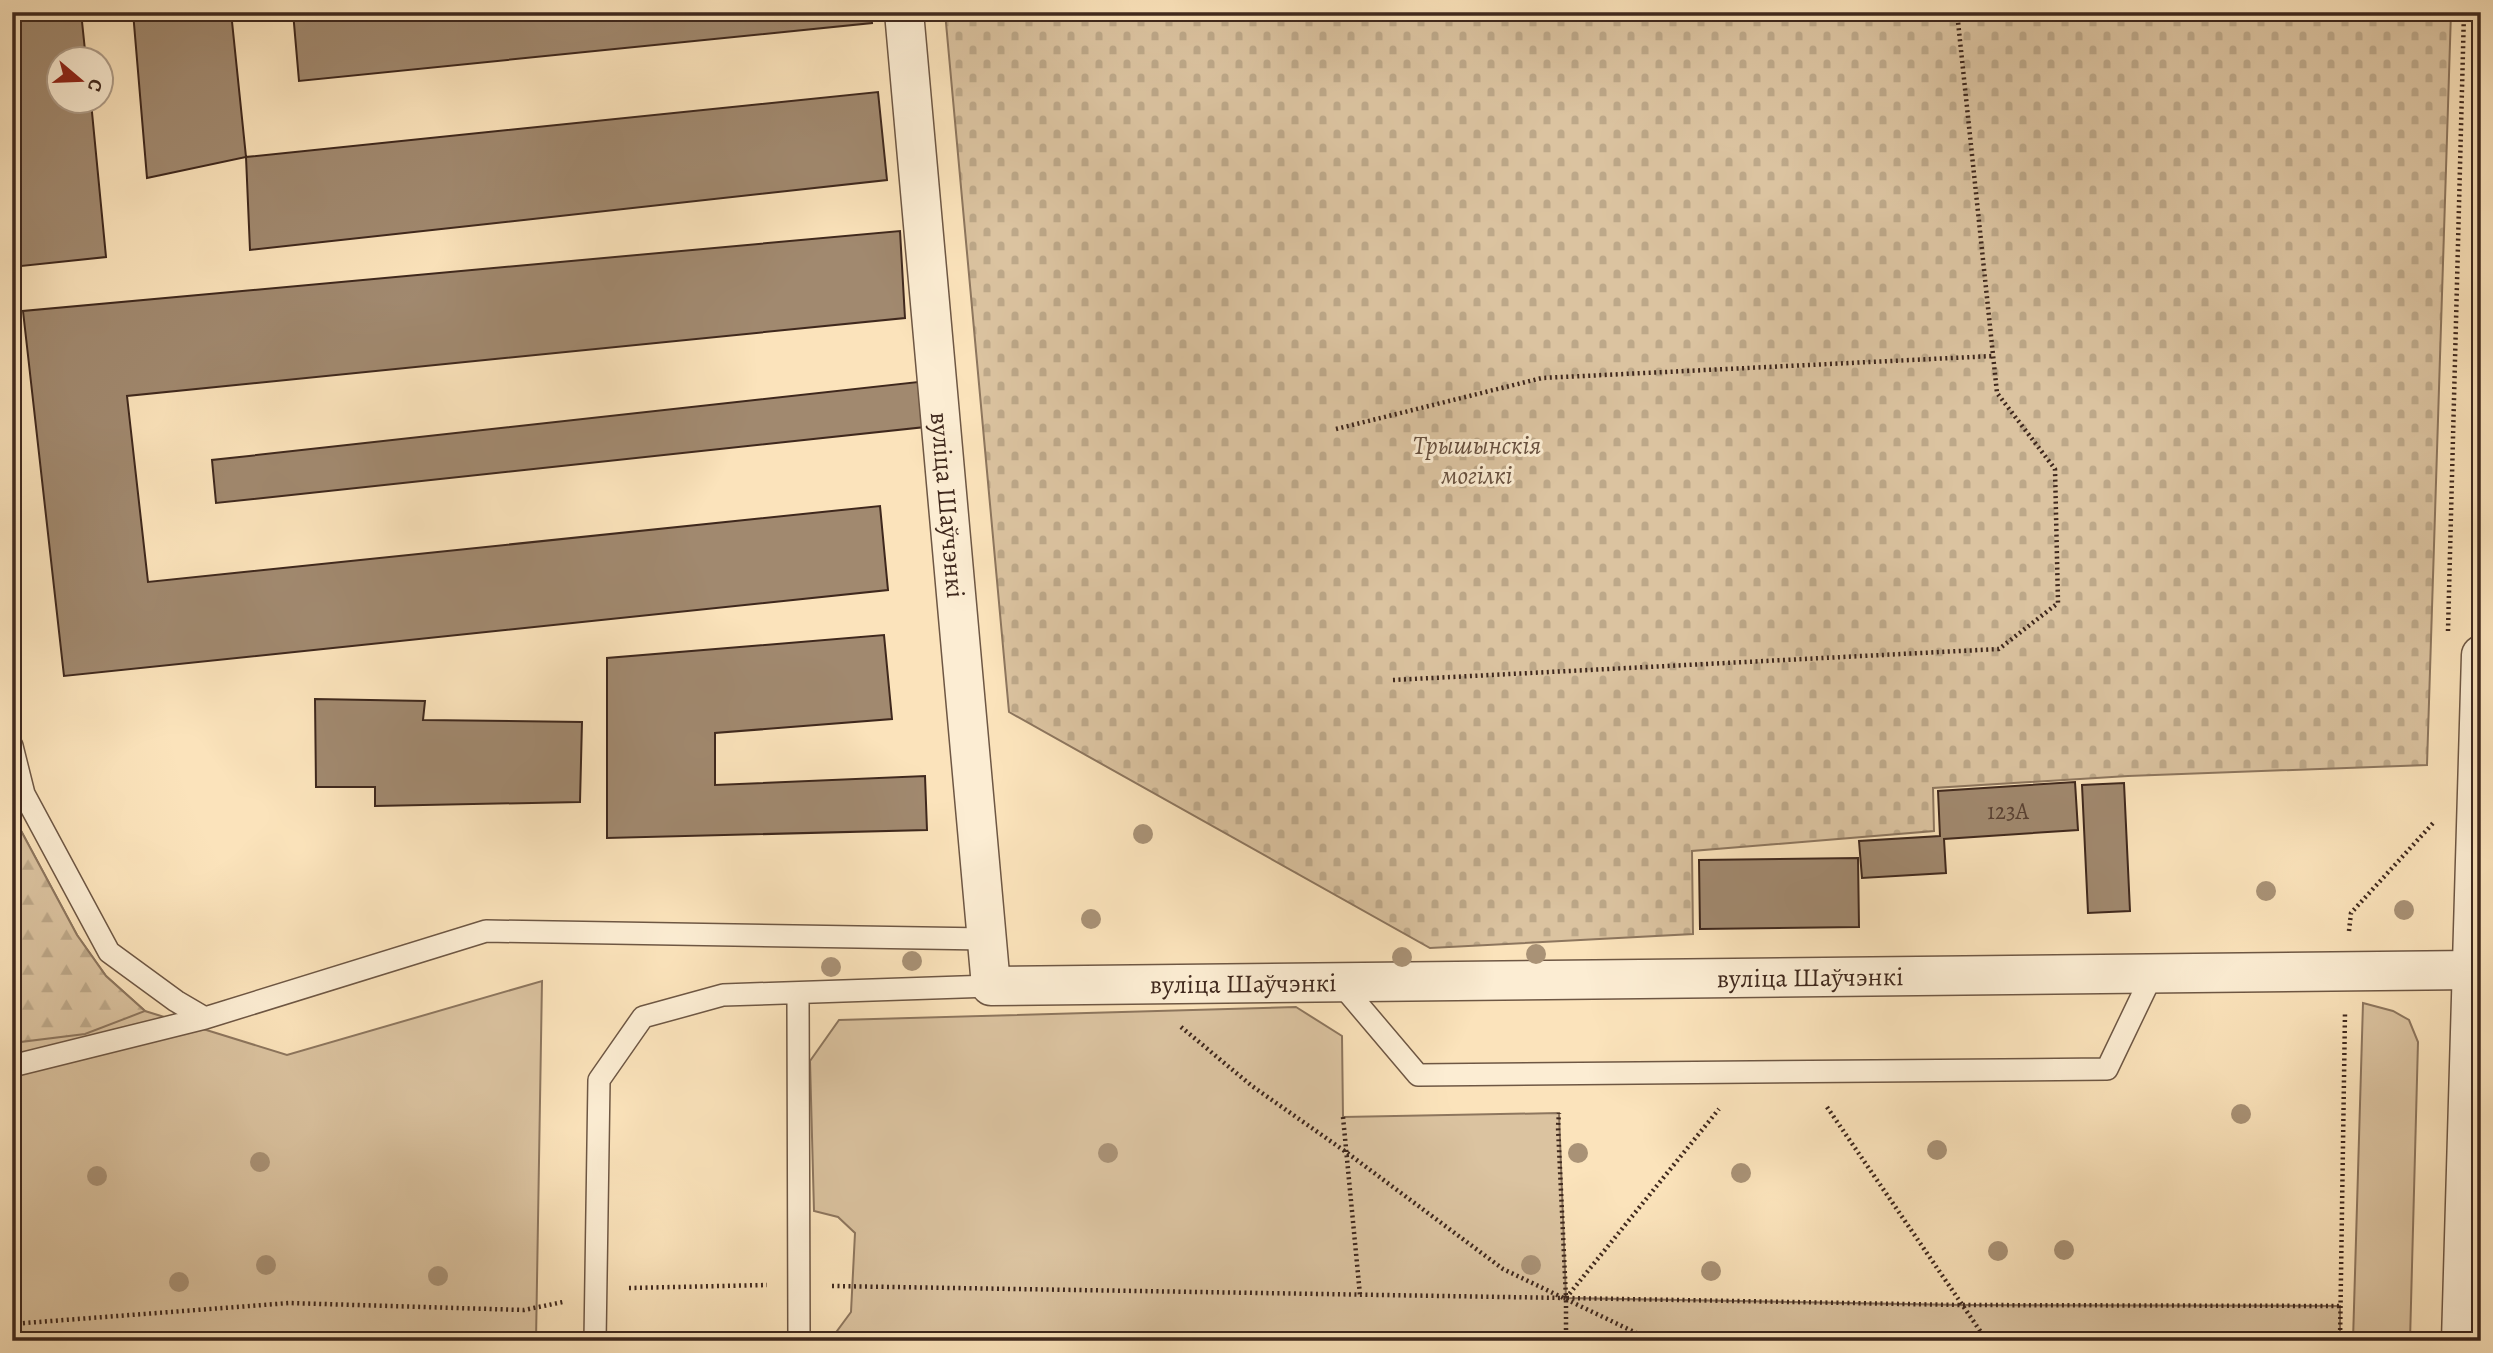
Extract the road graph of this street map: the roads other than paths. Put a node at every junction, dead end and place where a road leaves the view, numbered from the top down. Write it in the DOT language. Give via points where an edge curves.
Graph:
graph roads {
  1 [pos="904,12"];
  2 [pos="2481,655"];
  3 [pos="12,746"];
  4 [pos="986,939"];
  5 [pos="2472,970"];
  6 [pos="2153,973"];
  7 [pos="1340,983"];
  8 [pos="990,986"];
  9 [pos="797,994"];
  10 [pos="205,1018"];
  11 [pos="12,1066"];
  12 [pos="595,1341"];
  13 [pos="799,1341"];
  14 [pos="2461,1341"];
  1 -- 4 [label="street, вуліца Шаўчэнкі"];
  2 -- 5 [label="street"];
  3 -- 10 [label="lane" via="24,794 109,952"];
  4 -- 8 [label="street, вуліца Шаўчэнкі"];
  4 -- 10 [label="lane" via="486,932"];
  5 -- 6 [label="street, вуліца Шаўчэнкі"];
  5 -- 14 [label="street"];
  6 -- 7 [label="street, вуліца Шаўчэнкі"];
  6 -- 7 [label="lane" via="2107,1069 2093,1070 1418,1075"];
  7 -- 8 [label="street, вуліца Шаўчэнкі"];
  8 -- 9 [label="lane"];
  9 -- 12 [label="lane" via="723,995 643,1017 599,1080"];
  9 -- 13 [label="lane"];
  10 -- 11 [label="lane"];
}
